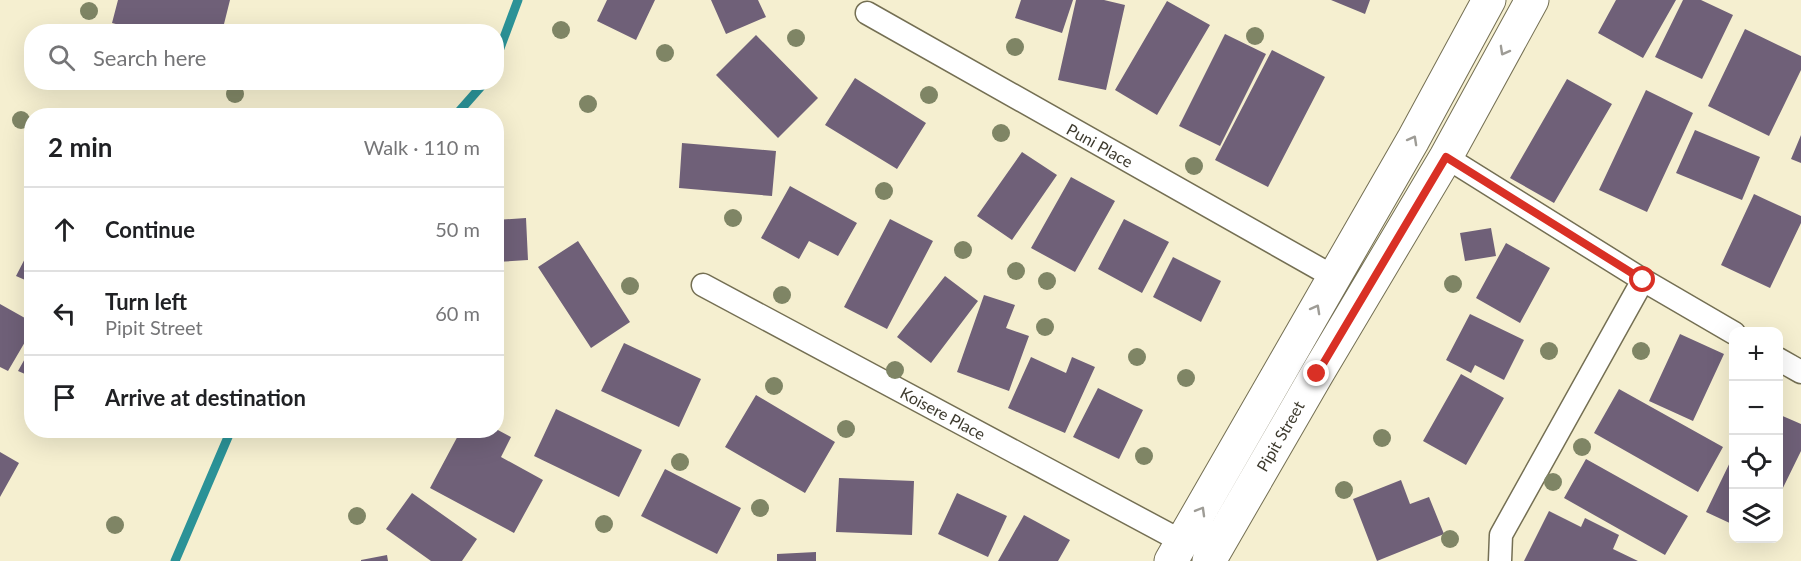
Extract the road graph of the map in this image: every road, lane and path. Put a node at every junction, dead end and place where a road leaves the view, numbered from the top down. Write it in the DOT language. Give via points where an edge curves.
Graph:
graph roads {
  1 [pos="1489,0"];
  2 [pos="1532,0"];
  3 [pos="867,13"];
  4 [pos="1446,157"];
  5 [pos="1334,277"];
  6 [pos="1643,280"];
  7 [pos="703,285"];
  8 [pos="1729,330"];
  9 [pos="1783,361"];
  10 [pos="1801,372"];
  11 [pos="1188,555"];
  12 [pos="1500,561"];
  5 -- 1 [label="main road, Pipit Street, one-way"];
  2 -- 4 [label="main road, Pipit Street, one-way"];
  3 -- 5 [label="street, Puni Place"];
  4 -- 6 [label="street"];
  4 -- 11 [label="main road, Pipit Street" via="1317,374"];
  11 -- 5 [label="main road, Pipit Street, one-way"];
  6 -- 8 [label="street"];
  6 -- 12 [label="street" via="1501,535"];
  7 -- 11 [label="street, Koisere Place"];
  9 -- 10 [label="street"];
}
